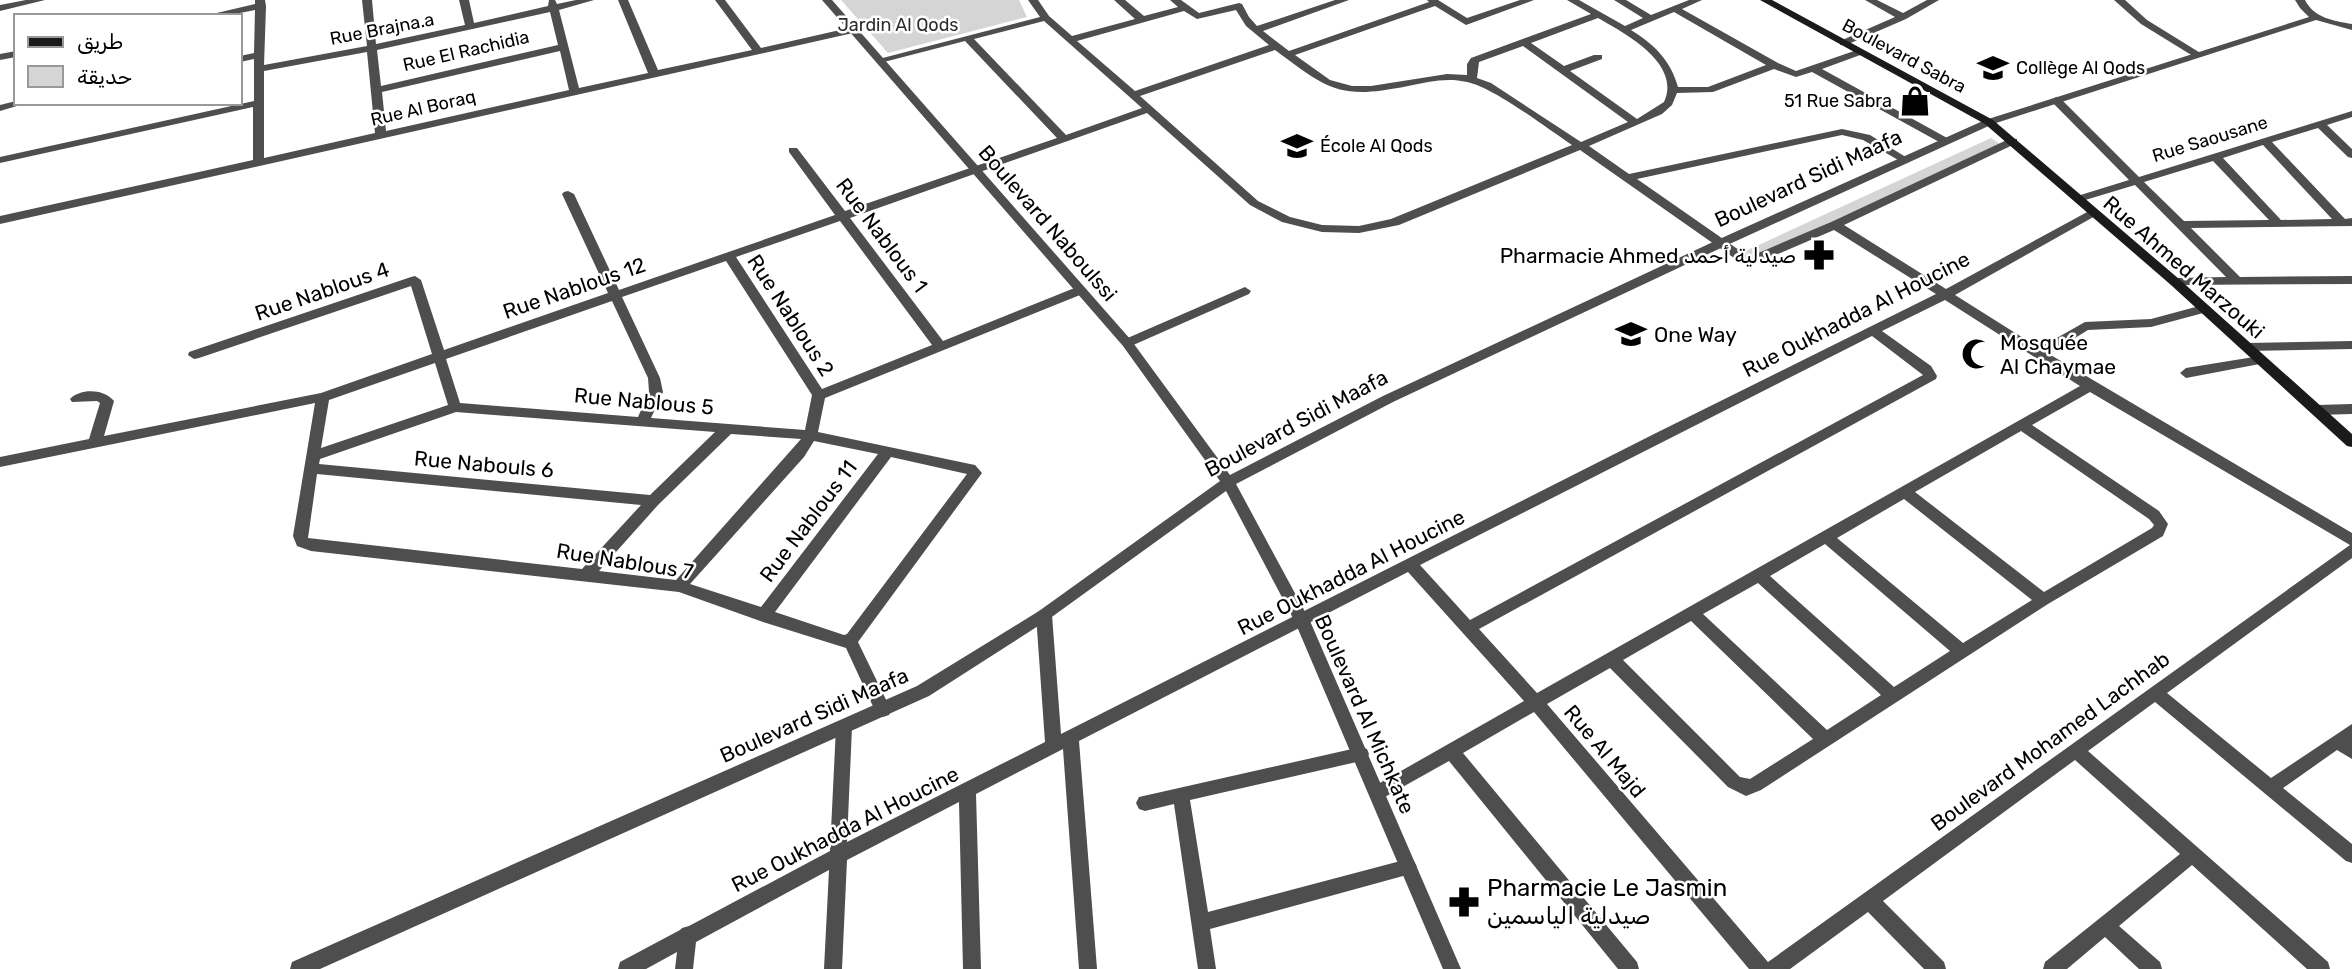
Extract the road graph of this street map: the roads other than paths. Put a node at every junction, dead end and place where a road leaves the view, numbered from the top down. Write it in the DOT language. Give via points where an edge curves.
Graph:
graph roads {
  1 [pos="367,0"];
  2 [pos="464,0"];
  3 [pos="589,0"];
  4 [pos="623,0"];
  5 [pos="720,0"];
  6 [pos="827,0"];
  7 [pos="1033,0"];
  8 [pos="1119,0"];
  9 [pos="1175,0"];
  10 [pos="1344,0"];
  11 [pos="1499,0"];
  12 [pos="1530,0"];
  13 [pos="1572,0"];
  14 [pos="1619,0"];
  15 [pos="1697,0"];
  16 [pos="1765,0"];
  17 [pos="1870,0"];
  18 [pos="1934,0"];
  19 [pos="2119,0"];
  20 [pos="2299,0"];
  21 [pos="36,1"];
  22 [pos="1434,1"];
  23 [pos="1240,2"];
  24 [pos="260,3"];
  25 [pos="552,5"];
  26 [pos="1510,7"];
  27 [pos="1185,8"];
  28 [pos="1675,9"];
  29 [pos="0,10"];
  30 [pos="217,14"];
  31 [pos="1597,15"];
  32 [pos="1903,17"];
  33 [pos="2317,17"];
  34 [pos="1046,18"];
  35 [pos="1649,18"];
  36 [pos="1142,20"];
  37 [pos="470,27"];
  38 [pos="2352,27"];
  39 [pos="853,30"];
  40 [pos="1256,30"];
  41 [pos="1622,30"];
  42 [pos="968,39"];
  43 [pos="1072,39"];
  44 [pos="1524,42"];
  45 [pos="1843,43"];
  46 [pos="1277,46"];
  47 [pos="563,47"];
  48 [pos="372,48"];
  49 [pos="758,51"];
  50 [pos="1860,52"];
  51 [pos="1289,54"];
  52 [pos="2197,54"];
  53 [pos="258,55"];
  54 [pos="1598,57"];
  55 [pos="242,59"];
  56 [pos="880,60"];
  57 [pos="1774,65"];
  58 [pos="258,69"];
  59 [pos="1566,69"];
  60 [pos="1815,69"];
  61 [pos="654,74"];
  62 [pos="1472,79"];
  63 [pos="376,90"];
  64 [pos="1673,90"];
  65 [pos="575,92"];
  66 [pos="1135,95"];
  67 [pos="2056,100"];
  68 [pos="259,103"];
  69 [pos="1150,109"];
  70 [pos="2352,114"];
  71 [pos="1989,121"];
  72 [pos="1636,123"];
  73 [pos="2320,124"];
  74 [pos="381,135"];
  75 [pos="1064,139"];
  76 [pos="1945,141"];
  77 [pos="2013,141"];
  78 [pos="2265,141"];
  79 [pos="1581,146"];
  80 [pos="793,150"];
  81 [pos="2352,155"];
  82 [pos="2215,156"];
  83 [pos="1904,159"];
  84 [pos="0,160"];
  85 [pos="258,163"];
  86 [pos="975,169"];
  87 [pos="1628,178"];
  88 [pos="2135,180"];
  89 [pos="568,194"];
  90 [pos="2078,199"];
  91 [pos="2093,213"];
  92 [pos="844,215"];
  93 [pos="0,220"];
  94 [pos="2347,222"];
  95 [pos="2278,223"];
  96 [pos="1835,225"];
  97 [pos="2180,225"];
  98 [pos="1719,244"];
  99 [pos="730,257"];
  100 [pos="2352,280"];
  101 [pos="2238,281"];
  102 [pos="2175,282"];
  103 [pos="1081,290"];
  104 [pos="1245,291"];
  105 [pos="1945,295"];
  106 [pos="614,297"];
  107 [pos="2203,309"];
  108 [pos="1872,330"];
  109 [pos="1127,342"];
  110 [pos="939,345"];
  111 [pos="2352,345"];
  112 [pos="2247,347"];
  113 [pos="2039,354"];
  114 [pos="194,355"];
  115 [pos="441,355"];
  116 [pos="2260,360"];
  117 [pos="2186,373"];
  118 [pos="2090,386"];
  119 [pos="820,395"];
  120 [pos="323,397"];
  121 [pos="77,399"];
  122 [pos="455,407"];
  123 [pos="2316,410"];
  124 [pos="2352,410"];
  125 [pos="642,422"];
  126 [pos="2022,425"];
  127 [pos="727,429"];
  128 [pos="811,435"];
  129 [pos="2352,442"];
  130 [pos="95,443"];
  131 [pos="887,452"];
  132 [pos="0,462"];
  133 [pos="312,462"];
  134 [pos="1228,482"];
  135 [pos="1905,492"];
  136 [pos="653,501"];
  137 [pos="1826,537"];
  138 [pos="2352,540"];
  139 [pos="2352,550"];
  140 [pos="1411,565"];
  141 [pos="587,574"];
  142 [pos="1760,576"];
  143 [pos="679,586"];
  144 [pos="2043,600"];
  145 [pos="1692,613"];
  146 [pos="1044,615"];
  147 [pos="763,616"];
  148 [pos="1302,621"];
  149 [pos="1468,628"];
  150 [pos="850,641"];
  151 [pos="1962,652"];
  152 [pos="1612,659"];
  153 [pos="2155,693"];
  154 [pos="1892,695"];
  155 [pos="1535,702"];
  156 [pos="883,710"];
  157 [pos="844,727"];
  158 [pos="2345,736"];
  159 [pos="1071,739"];
  160 [pos="1825,739"];
  161 [pos="1054,747"];
  162 [pos="2076,750"];
  163 [pos="1451,751"];
  164 [pos="2352,752"];
  165 [pos="1360,754"];
  166 [pos="2270,788"];
  167 [pos="967,790"];
  168 [pos="1377,793"];
  169 [pos="1181,795"];
  170 [pos="1145,803"];
  171 [pos="839,855"];
  172 [pos="2193,855"];
  173 [pos="2352,855"];
  174 [pos="1408,867"];
  175 [pos="1869,900"];
  176 [pos="1200,923"];
  177 [pos="2106,926"];
  178 [pos="688,934"];
  179 [pos="299,969"];
  180 [pos="627,969"];
  181 [pos="684,969"];
  182 [pos="832,969"];
  183 [pos="972,969"];
  184 [pos="1088,969"];
  185 [pos="1207,969"];
  186 [pos="1452,969"];
  187 [pos="1629,969"];
  188 [pos="1761,969"];
  189 [pos="1774,969"];
  190 [pos="1937,969"];
  191 [pos="2052,969"];
  192 [pos="2153,969"];
  193 [pos="2321,969"];
  1 -- 48 [label="street"];
  2 -- 37 [label="street"];
  3 -- 25 [label="street, Rue Brajna.a"];
  4 -- 61 [label="street"];
  5 -- 49 [label="street"];
  6 -- 39 [label="street, Boulevard Naboulssi"];
  7 -- 34 [label="street"];
  8 -- 36 [label="street"];
  9 -- 27 [label="street"];
  10 -- 40 [label="street"];
  11 -- 26 [label="street"];
  12 -- 26 [label="street"];
  13 -- 31 [label="street"];
  14 -- 35 [label="street"];
  15 -- 28 [label="street"];
  16 -- 45 [label="main road, Boulevard Sabra"];
  17 -- 32 [label="street"];
  18 -- 32 [label="street"];
  19 -- 52 [label="street" via="2144,22"];
  20 -- 33 [label="street"];
  21 -- 29 [label="street"];
  22 -- 26 [label="street" via="1466,22"];
  22 -- 51 [label="street"];
  23 -- 27 [label="street" via="1198,16"];
  23 -- 40 [label="street" via="1241,13"];
  24 -- 30 [label="street"];
  24 -- 53 [label="street"];
  25 -- 37 [label="street, Rue Brajna.a"];
  25 -- 47 [label="street"];
  27 -- 36 [label="street"];
  28 -- 35 [label="street"];
  28 -- 57 [label="street"];
  31 -- 41 [label="street"];
  31 -- 44 [label="street"];
  32 -- 45 [label="street"];
  33 -- 38 [label="street"];
  33 -- 52 [label="street, Boulevard Sidi Maafa"];
  34 -- 42 [label="street"];
  34 -- 43 [label="street"];
  35 -- 41 [label="street"];
  36 -- 43 [label="street"];
  37 -- 48 [label="street, Rue Brajna.a"];
  39 -- 49 [label="street, Rue Al Boraq"];
  39 -- 56 [label="street, Boulevard Naboulssi"];
  40 -- 46 [label="street"];
  41 -- 64 [label="street" via="1657,54"];
  42 -- 56 [label="street"];
  42 -- 75 [label="street"];
  43 -- 66 [label="street"];
  44 -- 59 [label="street"];
  44 -- 62 [label="street" via="1475,60"];
  45 -- 50 [label="main road, Boulevard Sabra"];
  46 -- 51 [label="street"];
  46 -- 66 [label="street"];
  47 -- 63 [label="street, Rue El Rachidia"];
  47 -- 65 [label="street"];
  48 -- 58 [label="street, Rue Brajna.a"];
  48 -- 63 [label="street"];
  49 -- 61 [label="street, Rue Al Boraq"];
  50 -- 60 [label="street"];
  50 -- 71 [label="main road, Boulevard Sabra"];
  51 -- 62 [label="street" via="1329,84 1344,88 1384,88 1441,75"];
  52 -- 67 [label="street, Boulevard Sidi Maafa"];
  53 -- 55 [label="street"];
  53 -- 58 [label="street"];
  54 -- 59 [label="street"];
  56 -- 86 [label="street, Boulevard Naboulssi"];
  57 -- 60 [label="street" via="1796,74"];
  57 -- 64 [label="street" via="1709,90"];
  58 -- 68 [label="street"];
  59 -- 72 [label="street"];
  60 -- 76 [label="street"];
  61 -- 65 [label="street, Rue Al Boraq"];
  62 -- 79 [label="street"];
  63 -- 74 [label="street"];
  64 -- 72 [label="street" via="1665,107"];
  65 -- 74 [label="street, Rue Al Boraq"];
  66 -- 69 [label="street"];
  67 -- 71 [label="street, Boulevard Sidi Maafa"];
  67 -- 88 [label="street"];
  68 -- 84 [label="street"];
  68 -- 85 [label="street"];
  69 -- 75 [label="street, Rue Nablous 12"];
  69 -- 79 [label="street" via="1267,212 1334,230 1395,222"];
  70 -- 73 [label="street, Rue Saousane"];
  71 -- 76 [label="street, Boulevard Sidi Maafa"];
  71 -- 77 [label="main road, Rue Ahmed Marzouki"];
  72 -- 79 [label="street"];
  73 -- 78 [label="street, Rue Saousane"];
  73 -- 81 [label="street"];
  74 -- 85 [label="street, Rue Al Boraq"];
  75 -- 86 [label="street, Rue Nablous 12"];
  76 -- 83 [label="street, Boulevard Sidi Maafa"];
  77 -- 90 [label="main road, Rue Ahmed Marzouki"];
  77 -- 96 [label="street"];
  78 -- 82 [label="street, Rue Saousane"];
  78 -- 94 [label="street"];
  79 -- 87 [label="street"];
  80 -- 92 [label="street, Rue Nablous 1"];
  82 -- 88 [label="street, Rue Saousane"];
  82 -- 95 [label="street"];
  83 -- 87 [label="street" via="1866,137 1842,132"];
  83 -- 98 [label="street, Boulevard Sidi Maafa"];
  85 -- 93 [label="street, Rue Al Boraq"];
  86 -- 92 [label="street, Rue Nablous 12"];
  86 -- 103 [label="street, Boulevard Naboulssi"];
  87 -- 98 [label="street"];
  88 -- 90 [label="street, Rue Saousane"];
  88 -- 97 [label="street"];
  89 -- 106 [label="street"];
  90 -- 91 [label="main road, Rue Ahmed Marzouki"];
  91 -- 102 [label="main road, Rue Ahmed Marzouki"];
  91 -- 105 [label="street, Rue Oukhadda Al Houcine"];
  92 -- 99 [label="street, Rue Nablous 12"];
  92 -- 110 [label="street, Rue Nablous 1"];
  94 -- 95 [label="street"];
  95 -- 97 [label="street"];
  96 -- 98 [label="street" via="1753,261 1742,260"];
  96 -- 105 [label="street"];
  97 -- 101 [label="street"];
  98 -- 134 [label="street, Boulevard Sidi Maafa" via="1388,399"];
  99 -- 106 [label="street, Rue Nablous 12"];
  99 -- 119 [label="street, Rue Nablous 2"];
  100 -- 101 [label="street"];
  101 -- 102 [label="street"];
  102 -- 107 [label="main road, Rue Ahmed Marzouki"];
  103 -- 109 [label="street, Boulevard Naboulssi"];
  103 -- 110 [label="street"];
  104 -- 109 [label="street"];
  105 -- 108 [label="street, Rue Oukhadda Al Houcine"];
  105 -- 113 [label="street"];
  106 -- 115 [label="street, Rue Nablous 12"];
  106 -- 125 [label="street" via="656,385"];
  107 -- 112 [label="main road, Rue Ahmed Marzouki"];
  107 -- 113 [label="street" via="2151,323 2085,327"];
  108 -- 140 [label="street, Rue Oukhadda Al Houcine"];
  108 -- 149 [label="street" via="1931,376"];
  109 -- 134 [label="street, Boulevard Naboulssi"];
  110 -- 119 [label="street"];
  111 -- 112 [label="street"];
  112 -- 116 [label="main road, Rue Ahmed Marzouki"];
  113 -- 118 [label="street"];
  114 -- 115 [label="street, Rue Nablous 4" via="415,280"];
  115 -- 120 [label="street, Rue Nablous 12"];
  115 -- 122 [label="street, Rue Nablous 4"];
  116 -- 117 [label="street"];
  116 -- 123 [label="main road, Rue Ahmed Marzouki"];
  118 -- 126 [label="street"];
  118 -- 138 [label="street"];
  119 -- 128 [label="street, Rue Nablous 2"];
  120 -- 130 [label="street, Rue Nablous 12"];
  120 -- 133 [label="street"];
  121 -- 130 [label="street" via="99,396 107,401"];
  122 -- 125 [label="street, Rue Nablous 5"];
  122 -- 133 [label="street, Rue Nablous 5"];
  123 -- 124 [label="street"];
  123 -- 129 [label="main road, Rue Ahmed Marzouki"];
  125 -- 127 [label="street, Rue Nablous 5"];
  126 -- 135 [label="street"];
  126 -- 144 [label="street" via="2161,524 2158,532"];
  127 -- 128 [label="street, Rue Nablous 5"];
  127 -- 136 [label="street"];
  128 -- 131 [label="street, Rue Nablous 5"];
  128 -- 143 [label="street"];
  130 -- 132 [label="street, Rue Nablous 12"];
  131 -- 147 [label="street, Rue Nablous 11"];
  131 -- 150 [label="street, Rue Nablous 5" via="974,472"];
  133 -- 136 [label="street, Rue Nabouls 6"];
  133 -- 141 [label="street, Rue Nablous 7" via="302,542"];
  134 -- 146 [label="street, Boulevard Sidi Maafa"];
  134 -- 148 [label="street, Boulevard Al Michkate"];
  135 -- 137 [label="street"];
  135 -- 144 [label="street"];
  136 -- 141 [label="street"];
  137 -- 142 [label="street"];
  137 -- 151 [label="street"];
  139 -- 153 [label="street, Boulevard Mohamed Lachhab"];
  140 -- 148 [label="street, Rue Oukhadda Al Houcine"];
  140 -- 149 [label="street, Rue Al Majd"];
  141 -- 143 [label="street, Rue Nablous 7"];
  142 -- 145 [label="street"];
  142 -- 154 [label="street"];
  143 -- 147 [label="street, Rue Nablous 7"];
  144 -- 151 [label="street"];
  145 -- 152 [label="street"];
  145 -- 160 [label="street"];
  146 -- 156 [label="street, Boulevard Sidi Maafa" via="933,685"];
  146 -- 161 [label="street"];
  147 -- 150 [label="street, Rue Nablous 7"];
  148 -- 159 [label="street, Rue Oukhadda Al Houcine"];
  148 -- 165 [label="street, Boulevard Al Michkate"];
  149 -- 155 [label="street, Rue Al Majd"];
  150 -- 156 [label="street"];
  151 -- 154 [label="street"];
  152 -- 155 [label="street"];
  152 -- 160 [label="street" via="1734,782 1746,788"];
  153 -- 162 [label="street, Boulevard Mohamed Lachhab"];
  153 -- 166 [label="street"];
  154 -- 160 [label="street"];
  155 -- 163 [label="street"];
  155 -- 188 [label="street, Rue Al Majd"];
  156 -- 157 [label="street, Boulevard Sidi Maafa"];
  157 -- 171 [label="street"];
  157 -- 179 [label="street, Boulevard Sidi Maafa"];
  158 -- 164 [label="street"];
  158 -- 166 [label="street"];
  159 -- 161 [label="street, Rue Oukhadda Al Houcine"];
  159 -- 184 [label="street"];
  161 -- 167 [label="street, Rue Oukhadda Al Houcine"];
  162 -- 172 [label="street"];
  162 -- 175 [label="street, Boulevard Mohamed Lachhab"];
  163 -- 168 [label="street"];
  163 -- 187 [label="street"];
  165 -- 168 [label="street, Boulevard Al Michkate"];
  165 -- 169 [label="street"];
  166 -- 173 [label="street"];
  167 -- 171 [label="street, Rue Oukhadda Al Houcine"];
  167 -- 183 [label="street"];
  168 -- 174 [label="street, Boulevard Al Michkate"];
  169 -- 170 [label="street"];
  169 -- 176 [label="street"];
  171 -- 178 [label="street, Rue Oukhadda Al Houcine"];
  171 -- 182 [label="street"];
  172 -- 177 [label="street"];
  172 -- 193 [label="street"];
  174 -- 176 [label="street"];
  174 -- 186 [label="street, Boulevard Al Michkate"];
  175 -- 189 [label="street, Boulevard Mohamed Lachhab"];
  175 -- 190 [label="street"];
  176 -- 185 [label="street"];
  177 -- 191 [label="street"];
  177 -- 192 [label="street"];
  178 -- 180 [label="street, Rue Oukhadda Al Houcine"];
  178 -- 181 [label="street"];
}
